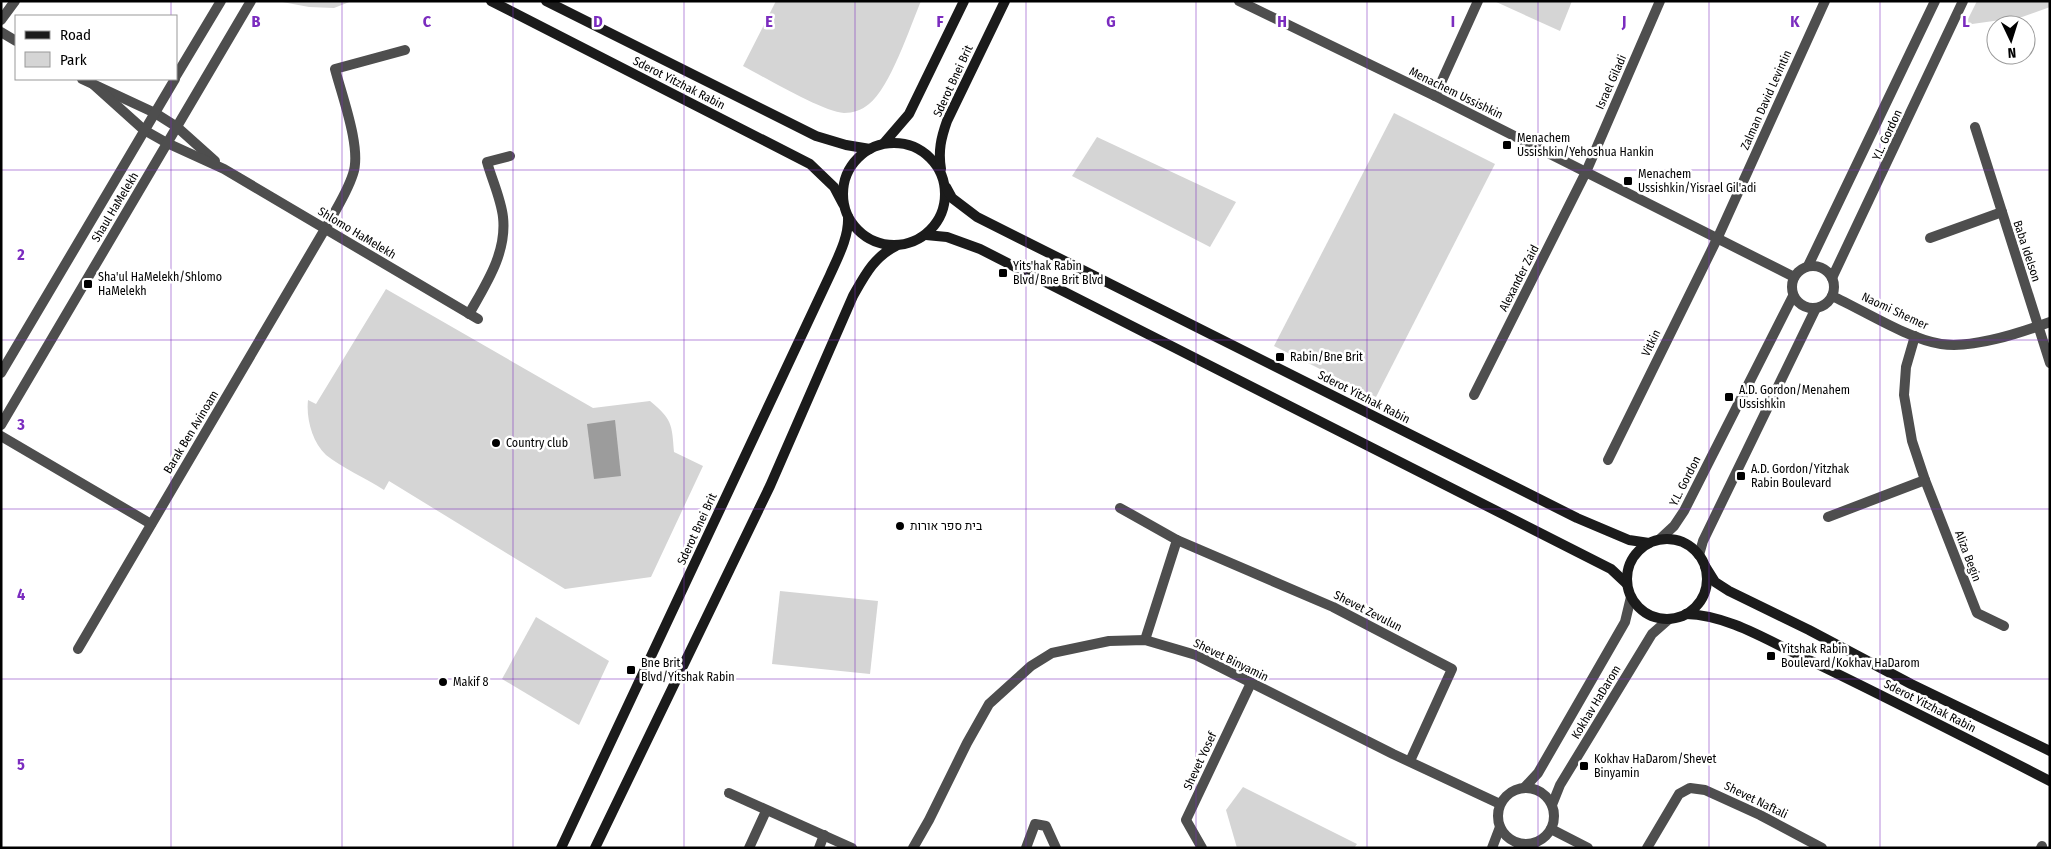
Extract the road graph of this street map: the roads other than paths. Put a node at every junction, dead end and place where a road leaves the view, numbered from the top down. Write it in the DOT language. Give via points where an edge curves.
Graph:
graph roads {
  1 [pos="15,1"];
  2 [pos="221,1"];
  3 [pos="251,1"];
  4 [pos="491,1"];
  5 [pos="546,1"];
  6 [pos="964,1"];
  7 [pos="1005,1"];
  8 [pos="1239,1"];
  9 [pos="1478,1"];
  10 [pos="1660,1"];
  11 [pos="1825,1"];
  12 [pos="1935,1"];
  13 [pos="1963,1"];
  14 [pos="1,20"];
  15 [pos="1,32"];
  16 [pos="15,40"];
  17 [pos="405,50"];
  18 [pos="178,75"];
  19 [pos="84,80"];
  20 [pos="175,80"];
  21 [pos="94,85"];
  22 [pos="1435,96"];
  23 [pos="155,113"];
  24 [pos="177,127"];
  25 [pos="1975,127"];
  26 [pos="144,130"];
  27 [pos="167,144"];
  28 [pos="884,144"];
  29 [pos="870,149"];
  30 [pos="510,156"];
  31 [pos="224,168"];
  32 [pos="1586,172"];
  33 [pos="942,175"];
  34 [pos="946,186"];
  35 [pos="843,204"];
  36 [pos="2002,212"];
  37 [pos="848,217"];
  38 [pos="326,229"];
  39 [pos="926,235"];
  40 [pos="1718,237"];
  41 [pos="1930,238"];
  42 [pos="896,246"];
  43 [pos="1808,266"];
  44 [pos="1794,277"];
  45 [pos="1832,278"];
  46 [pos="1793,296"];
  47 [pos="1832,296"];
  48 [pos="1816,308"];
  49 [pos="2050,322"];
  50 [pos="2038,326"];
  51 [pos="1915,336"];
  52 [pos="2050,363"];
  53 [pos="1,373"];
  54 [pos="1474,395"];
  55 [pos="1,425"];
  56 [pos="1,436"];
  57 [pos="1608,460"];
  58 [pos="1925,480"];
  59 [pos="1120,508"];
  60 [pos="1828,517"];
  61 [pos="151,524"];
  62 [pos="1660,539"];
  63 [pos="1177,540"];
  64 [pos="1649,543"];
  65 [pos="1699,555"];
  66 [pos="1705,566"];
  67 [pos="1627,584"];
  68 [pos="1631,597"];
  69 [pos="1686,614"];
  70 [pos="1669,619"];
  71 [pos="2004,626"];
  72 [pos="1145,640"];
  73 [pos="78,649"];
  74 [pos="1251,683"];
  75 [pos="2050,751"];
  76 [pos="1410,761"];
  77 [pos="2050,781"];
  78 [pos="1524,788"];
  79 [pos="729,793"];
  80 [pos="1500,804"];
  81 [pos="1552,805"];
  82 [pos="766,811"];
  83 [pos="1500,827"];
  84 [pos="1551,829"];
  85 [pos="824,835"];
  86 [pos="1523,846"];
  87 [pos="561,848"];
  88 [pos="595,848"];
  89 [pos="749,848"];
  90 [pos="819,848"];
  91 [pos="852,848"];
  92 [pos="913,848"];
  93 [pos="1026,848"];
  94 [pos="1056,848"];
  95 [pos="1202,848"];
  96 [pos="1492,848"];
  97 [pos="1588,848"];
  98 [pos="1647,848"];
  99 [pos="1822,848"];
  1 -- 14 [label="street"];
  2 -- 18 [label="street, Shaul HaMelekh"];
  3 -- 24 [label="street, Shaul HaMelekh"];
  4 -- 35 [label="main road, Sderot Yitzhak Rabin" via="810,164 834,188"];
  5 -- 29 [label="main road, Sderot Yitzhak Rabin" via="816,136"];
  6 -- 28 [label="main road, Sderot Bnei Brit" via="909,114"];
  7 -- 33 [label="main road, Sderot Bnei Brit" via="941,137"];
  8 -- 22 [label="street, Menachem Ussishkin"];
  9 -- 22 [label="street"];
  10 -- 32 [label="street, Israel Giladi"];
  11 -- 40 [label="street, Zalman David Levintin"];
  12 -- 43 [label="street, Y.L. Gordon"];
  13 -- 45 [label="street, Y.L. Gordon"];
  15 -- 16 [label="street"];
  17 -- 38 [label="street, Barak Ben Avinoam" via="335,69 354,142 355,162 353,176"];
  19 -- 21 [label="street, Shlomo HaMelekh"];
  20 -- 23 [label="street, Shaul HaMelekh"];
  21 -- 23 [label="street, Shlomo HaMelekh"];
  21 -- 26 [label="street, Shlomo HaMelekh"];
  22 -- 32 [label="street, Menachem Ussishkin"];
  23 -- 24 [label="street, Shlomo HaMelekh"];
  23 -- 26 [label="street, Shaul HaMelekh"];
  24 -- 27 [label="street, Shaul HaMelekh"];
  24 -- 31 [label="street, Shlomo HaMelekh"];
  25 -- 36 [label="street, Baba Idelson"];
  26 -- 27 [label="street, Shlomo HaMelekh"];
  26 -- 53 [label="street, Shaul HaMelekh"];
  27 -- 31 [label="street, Shlomo HaMelekh"];
  27 -- 55 [label="street, Shaul HaMelekh"];
  28 -- 29 [label="main road"];
  28 -- 33 [label="main road" via="902,143 919,149 933,160"];
  29 -- 35 [label="main road" via="857,158 848,172 843,187"];
  30 -- 38 [label="street, Shlomo HaMelekh" via="487,162 503,216 503,237 495,267 474,316"];
  31 -- 38 [label="street, Shlomo HaMelekh"];
  32 -- 40 [label="street, Menachem Ussishkin"];
  32 -- 54 [label="street, Alexander Zaid"];
  33 -- 34 [label="main road"];
  34 -- 39 [label="main road" via="942,214"];
  34 -- 64 [label="main road, Sderot Yitzhak Rabin" via="952,198 977,217 1577,518 1629,540"];
  35 -- 37 [label="main road"];
  36 -- 41 [label="street, Baba Idelson"];
  36 -- 50 [label="street, Baba Idelson"];
  37 -- 42 [label="main road" via="868,239"];
  37 -- 87 [label="main road, Sderot Bnei Brit" via="844,242 834,266"];
  38 -- 61 [label="street, Barak Ben Avinoam"];
  39 -- 42 [label="main road" via="912,243"];
  39 -- 67 [label="main road" via="947,236 980,249 1611,569"];
  40 -- 44 [label="street, Menachem Ussishkin"];
  40 -- 57 [label="street, Vitkin"];
  42 -- 88 [label="main road" via="869,268 853,296 770,486"];
  43 -- 44 [label="street"];
  43 -- 45 [label="street" via="1820,266"];
  44 -- 46 [label="street"];
  45 -- 47 [label="street"];
  46 -- 48 [label="street" via="1803,306"];
  46 -- 62 [label="street, Y.L. Gordon" via="1684,511"];
  47 -- 48 [label="street"];
  47 -- 51 [label="street, Naomi Shemer"];
  48 -- 65 [label="street"];
  49 -- 50 [label="street"];
  50 -- 51 [label="street, Naomi Shemer" via="1964,344 1941,344"];
  50 -- 52 [label="street, Baba Idelson"];
  51 -- 58 [label="street, Aliza Begin" via="1906,367 1904,395 1912,441"];
  56 -- 61 [label="street"];
  58 -- 60 [label="street"];
  58 -- 71 [label="street, Aliza Begin" via="1976,613"];
  59 -- 63 [label="street, Shevet Zevulun"];
  61 -- 73 [label="street, Barak Ben Avinoam"];
  62 -- 64 [label="main road"];
  62 -- 65 [label="main road" via="1682,542"];
  63 -- 72 [label="street"];
  63 -- 76 [label="street, Shevet Zevulun" via="1333,607 1452,669"];
  64 -- 67 [label="main road" via="1632,560"];
  65 -- 66 [label="main road"];
  66 -- 69 [label="main road" via="1706,588 1702,599"];
  66 -- 75 [label="main road, Sderot Yitzhak Rabin" via="1715,582 1729,591"];
  67 -- 68 [label="main road"];
  68 -- 70 [label="main road" via="1647,613"];
  68 -- 78 [label="street, Kokhav HaDarom" via="1625,622 1538,773"];
  69 -- 70 [label="main road"];
  69 -- 77 [label="main road, Sderot Yitzhak Rabin" via="1702,614 1744,629"];
  70 -- 81 [label="street, Kokhav HaDarom" via="1652,634 1560,785"];
  72 -- 74 [label="street, Shevet Binyamin" via="1196,655"];
  72 -- 92 [label="street, Shevet Binyamin" via="1109,640 1052,653 1031,666 990,704"];
  74 -- 76 [label="street, Shevet Binyamin"];
  74 -- 95 [label="street, Shevet Yosef" via="1186,820"];
  76 -- 80 [label="street, Shevet Binyamin"];
  78 -- 80 [label="street" via="1509,793"];
  78 -- 81 [label="street" via="1541,792"];
  79 -- 82 [label="street"];
  80 -- 83 [label="street"];
  81 -- 84 [label="street" via="1554,821"];
  82 -- 85 [label="street"];
  82 -- 89 [label="street"];
  83 -- 86 [label="street" via="1510,839"];
  83 -- 96 [label="street"];
  84 -- 86 [label="street" via="1540,840"];
  84 -- 97 [label="street"];
  85 -- 90 [label="street"];
  85 -- 91 [label="street"];
  93 -- 94 [label="street" via="1035,824 1046,826"];
  98 -- 99 [label="street, Shevet Naftali" via="1679,794 1690,788 1713,793"];
}
